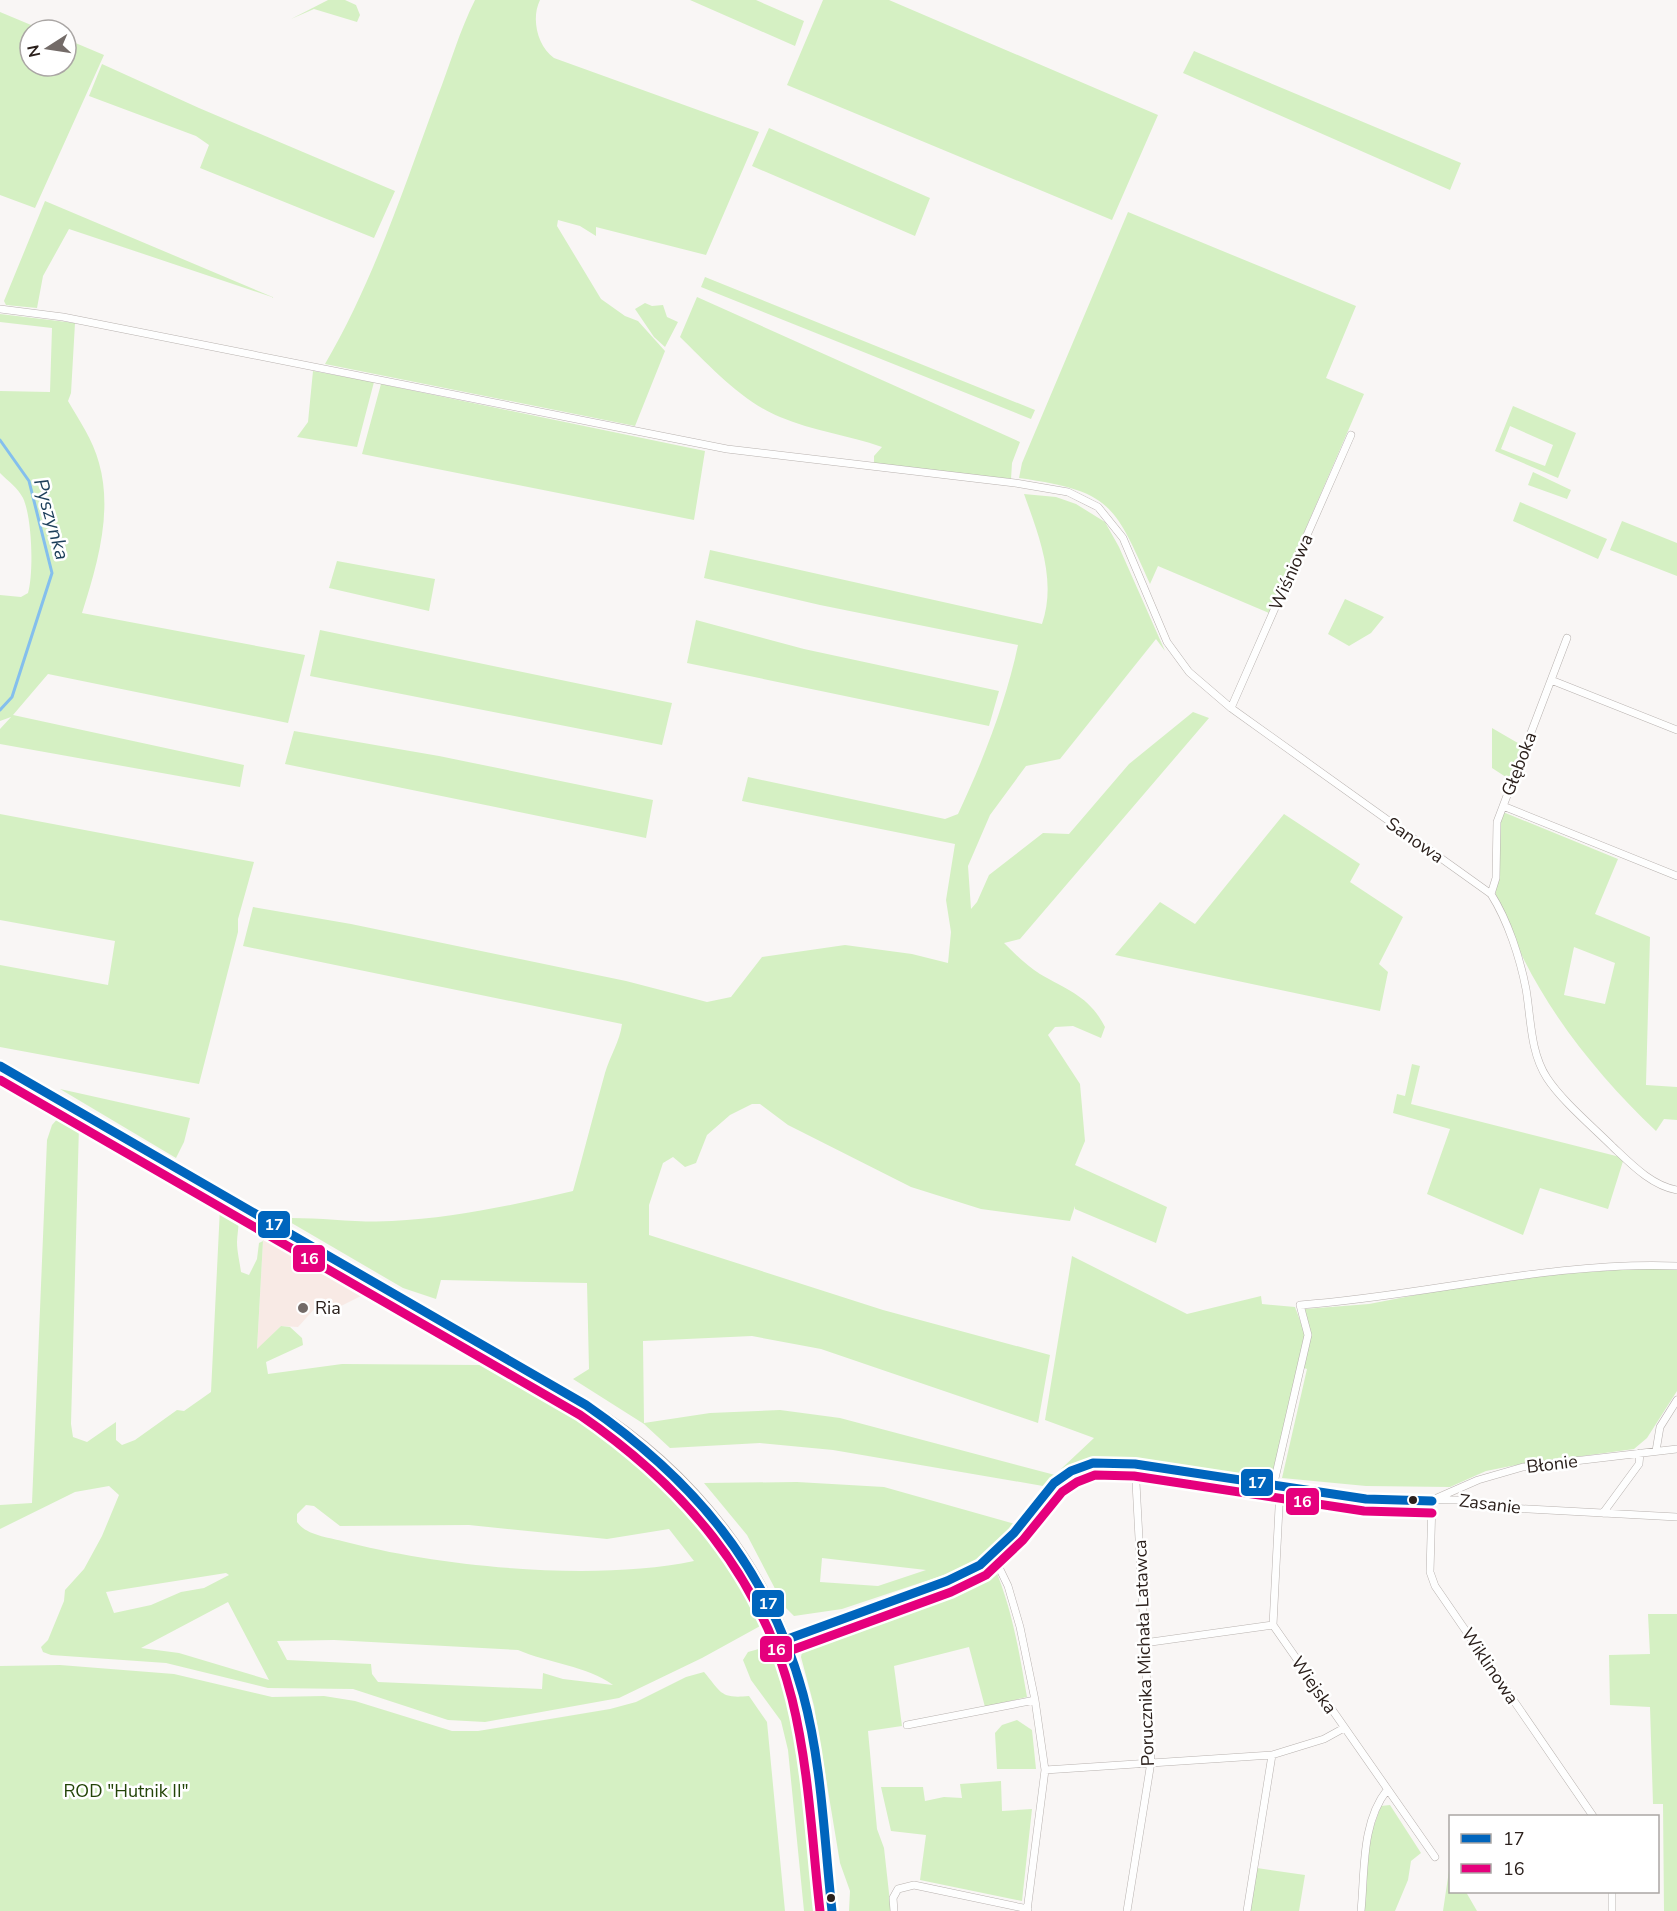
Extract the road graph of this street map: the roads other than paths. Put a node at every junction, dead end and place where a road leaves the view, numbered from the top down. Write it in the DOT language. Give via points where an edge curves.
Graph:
graph roads {
  1 [pos="0,309"];
  2 [pos="1351,435"];
  3 [pos="1567,638"];
  4 [pos="1551,680"];
  5 [pos="1231,708"];
  6 [pos="1677,730"];
  7 [pos="1503,806"];
  8 [pos="1677,876"];
  9 [pos="1491,894"];
  10 [pos="0,1066"];
  11 [pos="1677,1190"];
  12 [pos="1677,1266"];
  13 [pos="1677,1400"];
  14 [pos="1677,1449"];
  15 [pos="1656,1451"];
  16 [pos="1640,1453"];
  17 [pos="1135,1464"];
  18 [pos="1276,1487"];
  19 [pos="1432,1501"];
  20 [pos="1603,1513"];
  21 [pos="1677,1517"];
  22 [pos="993,1555"];
  23 [pos="1273,1625"];
  24 [pos="785,1640"];
  25 [pos="1144,1643"];
  26 [pos="1035,1700"];
  27 [pos="907,1725"];
  28 [pos="1344,1728"];
  29 [pos="1272,1755"];
  30 [pos="1151,1762"];
  31 [pos="1045,1770"];
  32 [pos="1387,1790"];
  33 [pos="1592,1815"];
  34 [pos="1435,1857"];
  35 [pos="1612,1893"];
  36 [pos="1028,1910"];
  37 [pos="832,1911"];
  38 [pos="894,1911"];
  39 [pos="1127,1911"];
  40 [pos="1247,1911"];
  41 [pos="1361,1911"];
  42 [pos="1612,1911"];
  1 -- 5 [label="street, Sanowa" via="74,320 728,449 1055,489 1085,500 1107,515 1123,538 1173,651 1189,672"];
  2 -- 5 [label="street, Wiśniowa"];
  3 -- 4 [label="street, Głęboka"];
  4 -- 6 [label="street"];
  4 -- 7 [label="street, Głęboka"];
  5 -- 9 [label="street, Sanowa"];
  7 -- 8 [label="street"];
  7 -- 9 [label="street, Głęboka" via="1497,822 1496,878"];
  9 -- 11 [label="street, Sanowa" via="1518,962 1533,1038 1546,1077 1627,1161 1658,1184"];
  10 -- 24 [label="street" via="586,1405 649,1449 692,1490 733,1542 755,1575"];
  12 -- 18 [label="street" via="1635,1264 1497,1277 1368,1300 1300,1305 1308,1335"];
  13 -- 15 [label="street" via="1660,1426"];
  14 -- 15 [label="street, Błonie"];
  15 -- 16 [label="street, Błonie"];
  16 -- 19 [label="street, Błonie" via="1501,1472"];
  16 -- 20 [label="street" via="1639,1464"];
  17 -- 18 [label="street, Zasanie"];
  17 -- 22 [label="street, Zasanie" via="1093,1463 1062,1476"];
  17 -- 25 [label="street, Porucznika Michała Latawca"];
  18 -- 19 [label="street, Zasanie" via="1366,1499"];
  18 -- 23 [label="street"];
  19 -- 20 [label="street, Zasanie" via="1467,1500 1509,1508"];
  19 -- 33 [label="street, Wiklinowa" via="1430,1572 1435,1586"];
  20 -- 21 [label="street, Zasanie"];
  22 -- 24 [label="street, Zasanie" via="946,1581"];
  22 -- 26 [label="street" via="1017,1617"];
  23 -- 25 [label="street"];
  23 -- 28 [label="street, Wiejska"];
  24 -- 37 [label="street" via="807,1715"];
  25 -- 30 [label="street, Porucznika Michała Latawca"];
  26 -- 27 [label="street"];
  26 -- 31 [label="street"];
  28 -- 29 [label="street" via="1324,1739"];
  28 -- 32 [label="street, Wiejska"];
  29 -- 30 [label="street"];
  29 -- 40 [label="street"];
  30 -- 31 [label="street"];
  30 -- 39 [label="street, Porucznika Michała Latawca"];
  31 -- 36 [label="street"];
  32 -- 34 [label="street, Wiejska"];
  32 -- 41 [label="street" via="1378,1801 1371,1822"];
  35 -- 42 [label="street"];
  36 -- 38 [label="street" via="914,1886 898,1889 893,1898"];
}
